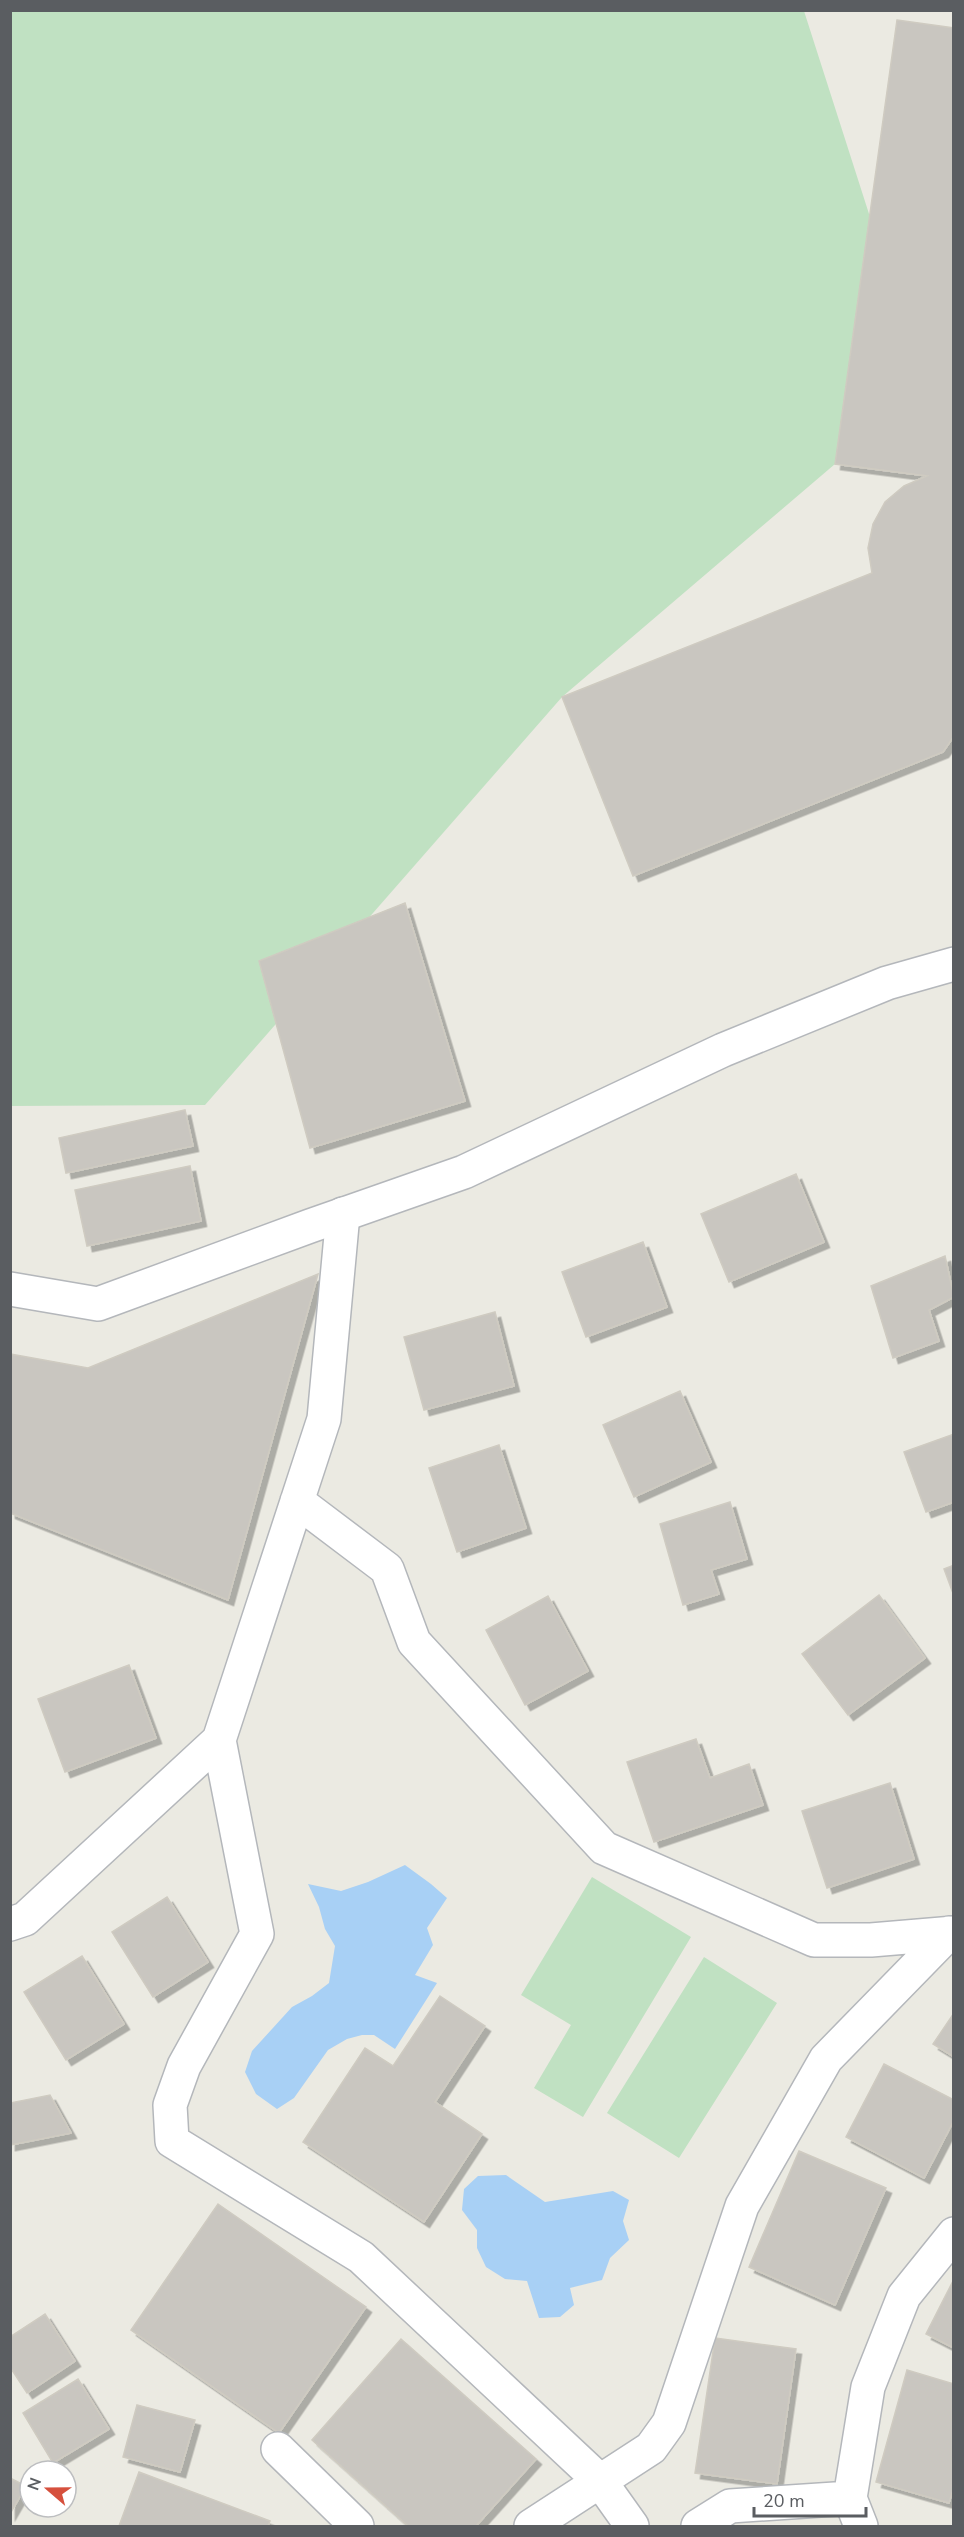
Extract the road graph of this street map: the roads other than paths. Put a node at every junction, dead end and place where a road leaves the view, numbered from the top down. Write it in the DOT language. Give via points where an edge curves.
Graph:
graph roads {
  1 [pos="954,964"];
  2 [pos="343,1214"];
  3 [pos="10,1289"];
  4 [pos="297,1501"];
  5 [pos="219,1740"];
  6 [pos="10,1924"];
  7 [pos="951,1933"];
  8 [pos="954,2234"];
  9 [pos="278,2449"];
  10 [pos="600,2481"];
  11 [pos="856,2512"];
  12 [pos="357,2526"];
  13 [pos="531,2526"];
  14 [pos="632,2526"];
  15 [pos="698,2526"];
  1 -- 2 [label="street" via="887,983 723,1050 464,1172"];
  2 -- 3 [label="street" via="98,1304"];
  2 -- 4 [label="street" via="324,1419"];
  4 -- 5 [label="street"];
  4 -- 7 [label="street" via="387,1569 414,1642 604,1848 813,1940"];
  5 -- 6 [label="street" via="25,1919"];
  5 -- 10 [label="street" via="258,1934 184,2066 170,2105 172,2141 361,2257"];
  7 -- 10 [label="street" via="826,2059 742,2206 669,2423 651,2448"];
  8 -- 11 [label="street" via="904,2296 868,2387"];
  9 -- 12 [label="street"];
  10 -- 13 [label="street"];
  10 -- 14 [label="street"];
  11 -- 15 [label="street" via="730,2506"];
}
